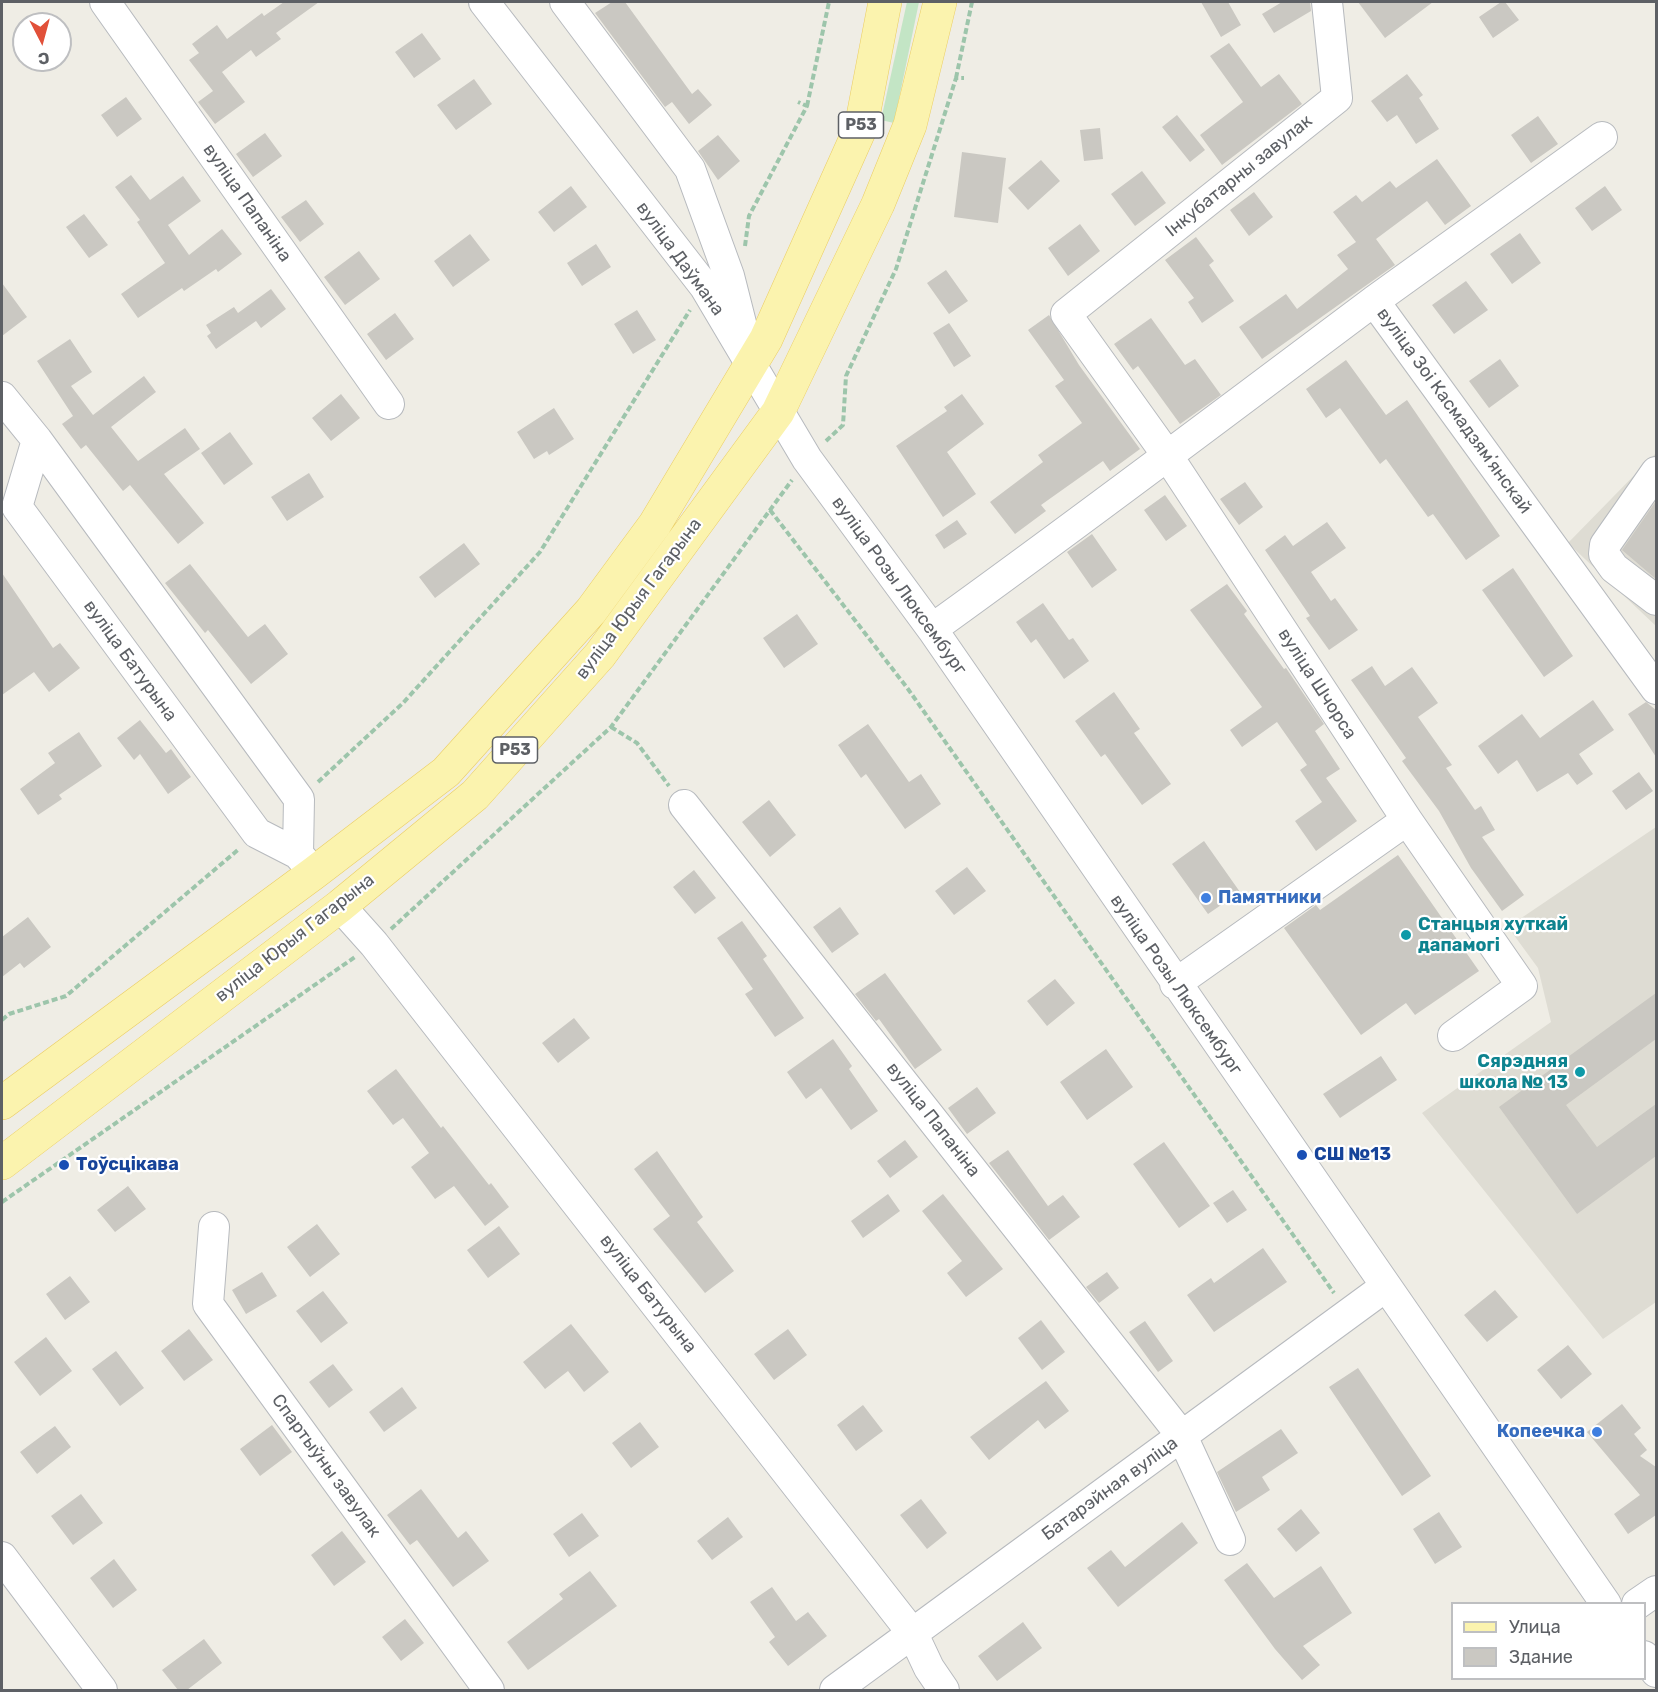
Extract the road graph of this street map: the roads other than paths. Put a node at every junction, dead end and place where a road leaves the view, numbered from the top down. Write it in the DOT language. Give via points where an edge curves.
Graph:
graph roads {
  1 [pos="105,2"];
  2 [pos="484,2"];
  3 [pos="565,2"];
  4 [pos="885,2"];
  5 [pos="940,2"];
  6 [pos="1327,2"];
  7 [pos="1602,137"];
  8 [pos="1374,301"];
  9 [pos="1066,314"];
  10 [pos="750,364"];
  11 [pos="2,396"];
  12 [pos="388,404"];
  13 [pos="778,412"];
  14 [pos="38,440"];
  15 [pos="1167,455"];
  16 [pos="1656,472"];
  17 [pos="1656,600"];
  18 [pos="932,629"];
  19 [pos="1656,689"];
  20 [pos="684,805"];
  21 [pos="1407,820"];
  22 [pos="306,864"];
  23 [pos="340,906"];
  24 [pos="1175,984"];
  25 [pos="1453,1036"];
  26 [pos="2,1103"];
  27 [pos="2,1163"];
  28 [pos="214,1227"];
  29 [pos="1385,1287"];
  30 [pos="1182,1436"];
  31 [pos="1230,1540"];
  32 [pos="2,1557"];
  33 [pos="1656,1591"];
  34 [pos="1605,1602"];
  35 [pos="1640,1602"];
  36 [pos="913,1634"];
  37 [pos="1646,1659"];
  38 [pos="1656,1672"];
  39 [pos="102,1690"];
  40 [pos="489,1690"];
  41 [pos="835,1690"];
  42 [pos="944,1690"];
  1 -- 12 [label="street, вуліца Папаніна"];
  2 -- 10 [label="street, вуліца Даўмана" via="705,286"];
  3 -- 10 [label="street, вуліца Даўмана" via="690,169 729,276"];
  4 -- 10 [label="main road, вуліца Юрыя Гагарына / Р53" via="861,127 770,329"];
  5 -- 13 [label="main road, вуліца Юрыя Гагарына / Р53" via="906,135 878,204"];
  6 -- 9 [label="street, Інкубатарны завулак" via="1337,98"];
  7 -- 8 [label="street, вуліца Зоі Касмадзямʼянскай"];
  8 -- 15 [label="street"];
  8 -- 19 [label="street, вуліца Зоі Касмадзямʼянскай"];
  9 -- 15 [label="street, вуліца Шчорса"];
  10 -- 13 [label="street, вуліца Розы Люксембург"];
  10 -- 22 [label="main road, вуліца Юрыя Гагарына / Р53" via="655,524 591,611 446,772"];
  11 -- 14 [label="street"];
  13 -- 18 [label="street, вуліца Розы Люксембург" via="807,459"];
  13 -- 23 [label="main road, вуліца Юрыя Гагарына / Р53" via="600,656 475,795"];
  14 -- 22 [label="street" via="299,799"];
  14 -- 22 [label="street, вуліца Батурына" via="17,507 256,833"];
  15 -- 18 [label="street" via="1096,512"];
  15 -- 21 [label="street, вуліца Шчорса"];
  16 -- 17 [label="street" via="1605,544 1604,554 1614,568"];
  18 -- 24 [label="street, вуліца Розы Люксембург"];
  20 -- 30 [label="street, вуліца Папаніна"];
  21 -- 24 [label="street"];
  21 -- 25 [label="street, вуліца Шчорса" via="1522,986"];
  22 -- 26 [label="main road, вуліца Юрыя Гагарына / Р53"];
  23 -- 27 [label="main road, вуліца Юрыя Гагарына / Р53"];
  23 -- 36 [label="street, вуліца Батурына" via="374,944"];
  24 -- 29 [label="street, вуліца Розы Люксембург"];
  28 -- 40 [label="street, Спартыўны завулак" via="208,1304"];
  29 -- 30 [label="street, Батарэйная вуліца"];
  29 -- 34 [label="street, вуліца Розы Люксембург"];
  30 -- 31 [label="street, вуліца Папаніна"];
  30 -- 36 [label="street, Батарэйная вуліца"];
  32 -- 39 [label="street"];
  33 -- 35 [label="street"];
  36 -- 41 [label="street, Батарэйная вуліца"];
  36 -- 42 [label="street, вуліца Батурына"];
  37 -- 38 [label="street"];
}
